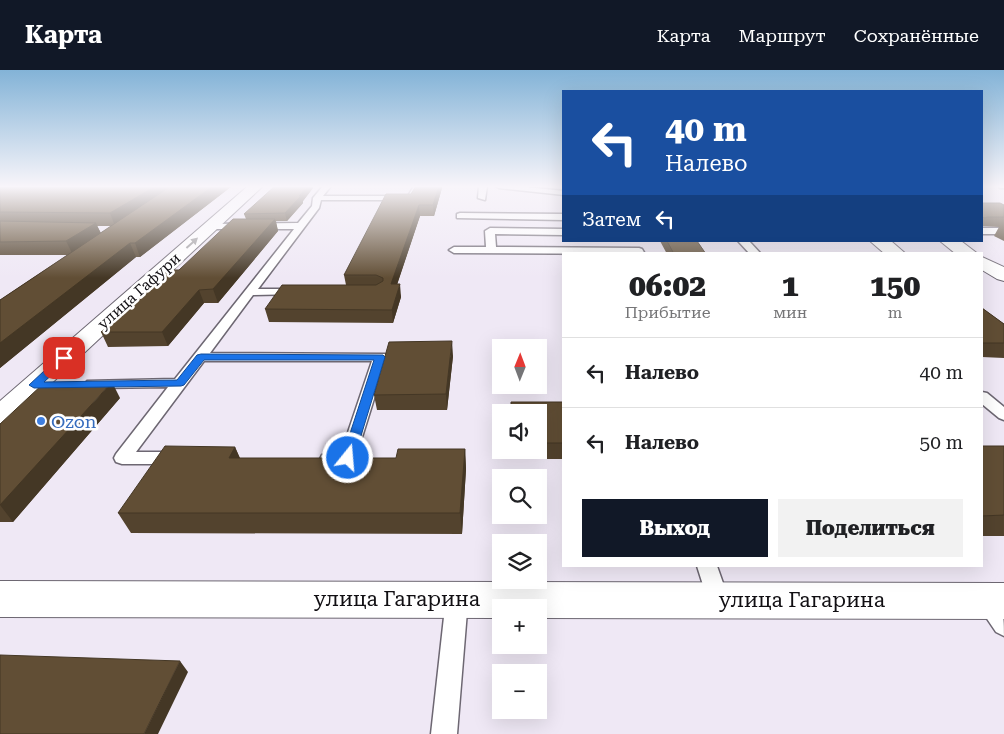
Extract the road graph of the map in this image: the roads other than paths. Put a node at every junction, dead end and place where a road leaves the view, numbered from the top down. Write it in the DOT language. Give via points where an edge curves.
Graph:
graph roads {
  1 [pos="221,217"];
  2 [pos="308,217"];
  3 [pos="211,226"];
  4 [pos="301,226"];
  5 [pos="983,231"];
  6 [pos="1004,231"];
  7 [pos="562,232"];
  8 [pos="744,242"];
  9 [pos="881,242"];
  10 [pos="951,242"];
  11 [pos="454,250"];
  12 [pos="490,251"];
  13 [pos="639,252"];
  14 [pos="754,252"];
  15 [pos="894,252"];
  16 [pos="966,252"];
  17 [pos="983,263"];
  18 [pos="1003,274"];
  19 [pos="251,292"];
  20 [pos="310,292"];
  21 [pos="201,357"];
  22 [pos="181,383"];
  23 [pos="73,384"];
  24 [pos="983,397"];
  25 [pos="1004,415"];
  26 [pos="0,416"];
  27 [pos="191,458"];
  28 [pos="309,458"];
  29 [pos="712,583"];
  30 [pos="0,599"];
  31 [pos="457,599"];
  32 [pos="998,609"];
  33 [pos="444,734"];
  1 -- 3 [label="street, улица Гафури"];
  2 -- 4 [label="lane"];
  3 -- 4 [label="lane"];
  26 -- 3 [label="street, улица Гафури, one-way" via="44,385"];
  4 -- 19 [label="lane"];
  5 -- 6 [label="lane"];
  7 -- 12 [label="lane" via="490,231"];
  8 -- 14 [label="lane"];
  9 -- 15 [label="street"];
  10 -- 16 [label="street"];
  11 -- 12 [label="lane"];
  12 -- 13 [label="lane"];
  17 -- 18 [label="street"];
  19 -- 20 [label="lane"];
  19 -- 21 [label="lane"];
  21 -- 22 [label="lane"];
  21 -- 28 [label="lane" via="380,357 348,458"];
  22 -- 23 [label="lane"];
  22 -- 27 [label="lane" via="122,458"];
  24 -- 25 [label="lane"];
  29 -- 31 [label="street, улица Гагарина"];
  29 -- 32 [label="street, улица Гагарина"];
  30 -- 31 [label="street, улица Гагарина"];
  31 -- 33 [label="lane"];
}
